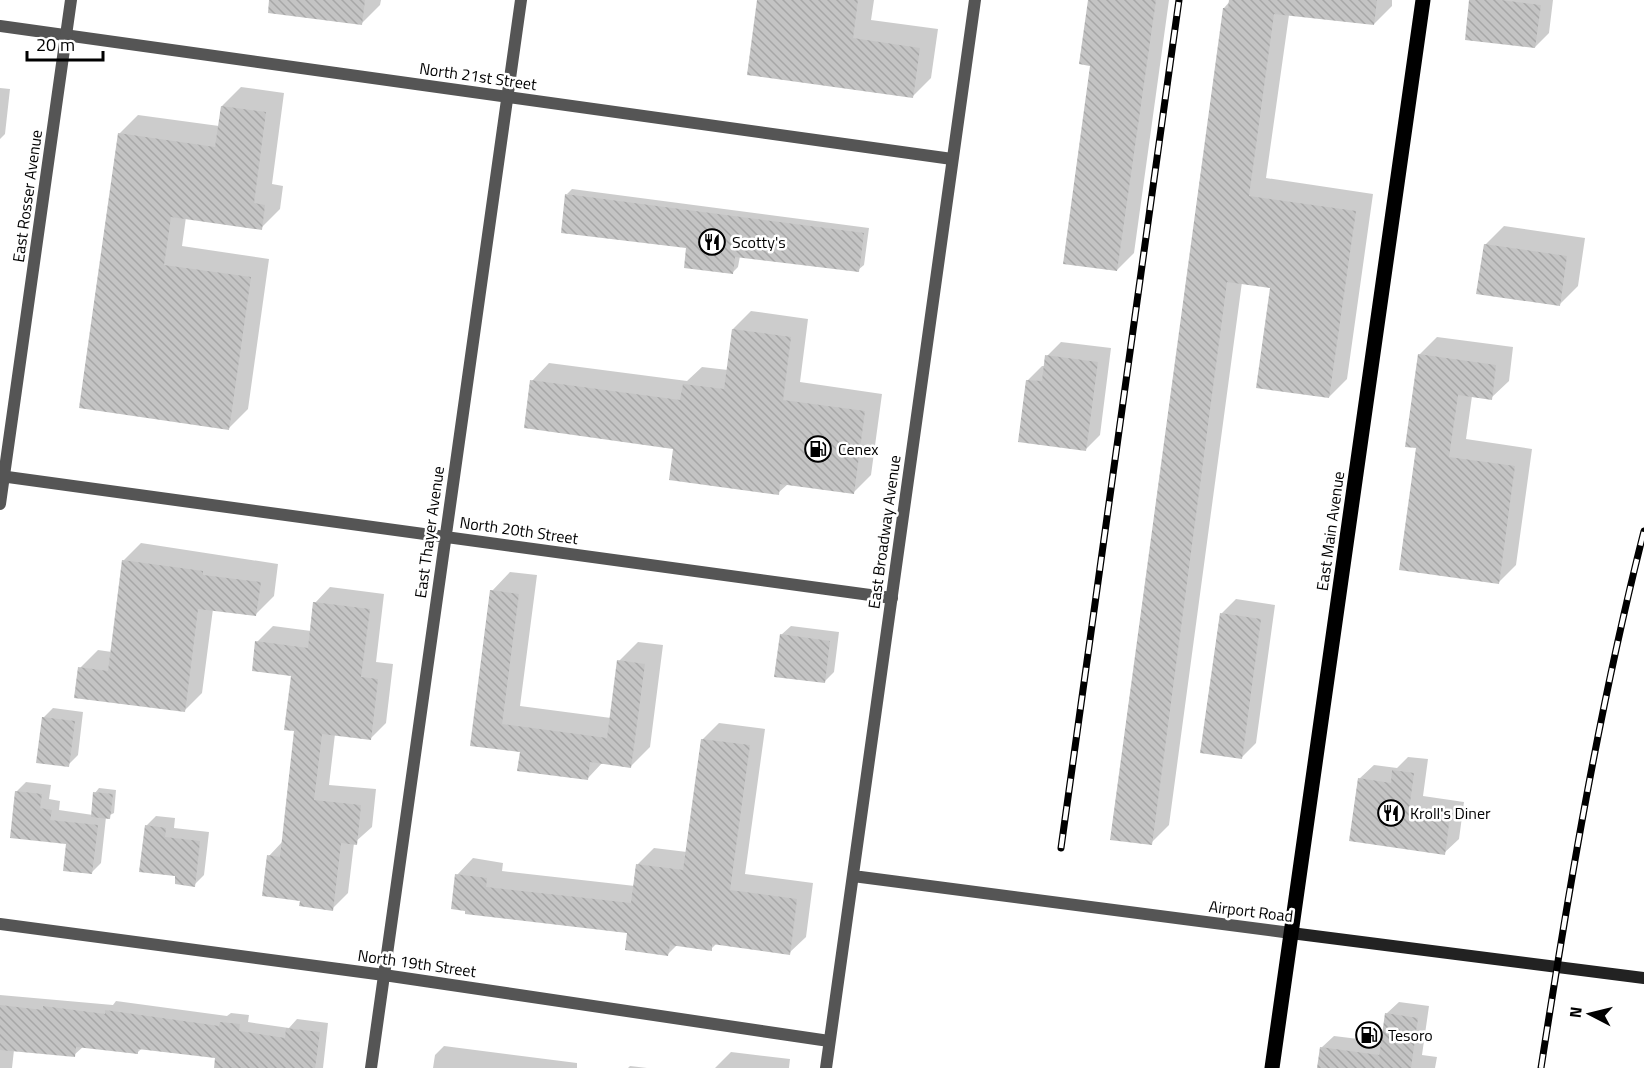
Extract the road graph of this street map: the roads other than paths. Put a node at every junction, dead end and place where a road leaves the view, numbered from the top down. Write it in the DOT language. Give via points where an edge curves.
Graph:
graph roads {
  1 [pos="71,0"];
  2 [pos="520,0"];
  3 [pos="975,0"];
  4 [pos="1423,0"];
  5 [pos="0,26"];
  6 [pos="66,36"];
  7 [pos="507,96"];
  8 [pos="952,159"];
  9 [pos="2,476"];
  10 [pos="0,504"];
  11 [pos="445,536"];
  12 [pos="892,598"];
  13 [pos="853,876"];
  14 [pos="0,924"];
  15 [pos="1291,933"];
  16 [pos="384,975"];
  17 [pos="1644,978"];
  18 [pos="830,1041"];
  19 [pos="371,1068"];
  20 [pos="826,1068"];
  21 [pos="1272,1068"];
  1 -- 6 [label="street, East Rosser Avenue"];
  2 -- 7 [label="street, East Thayer Avenue"];
  3 -- 8 [label="street, East Broadway Avenue"];
  4 -- 15 [label="main road, East Main Avenue"];
  5 -- 6 [label="street, North 21st Street"];
  6 -- 7 [label="street, North 21st Street"];
  6 -- 9 [label="street, East Rosser Avenue"];
  7 -- 8 [label="street, North 21st Street"];
  7 -- 11 [label="street, East Thayer Avenue"];
  8 -- 12 [label="street, East Broadway Avenue"];
  9 -- 10 [label="street, East Rosser Avenue"];
  9 -- 11 [label="street, North 20th Street"];
  11 -- 12 [label="street, North 20th Street"];
  11 -- 16 [label="street, East Thayer Avenue"];
  12 -- 13 [label="street, East Broadway Avenue"];
  13 -- 15 [label="street, Airport Road"];
  13 -- 18 [label="street, East Broadway Avenue"];
  14 -- 16 [label="street, North 19th Street"];
  15 -- 17 [label="main road, Airport Road"];
  15 -- 21 [label="main road, East Main Avenue"];
  16 -- 18 [label="street, North 19th Street"];
  16 -- 19 [label="street, East Thayer Avenue"];
  18 -- 20 [label="street, East Broadway Avenue"];
}
